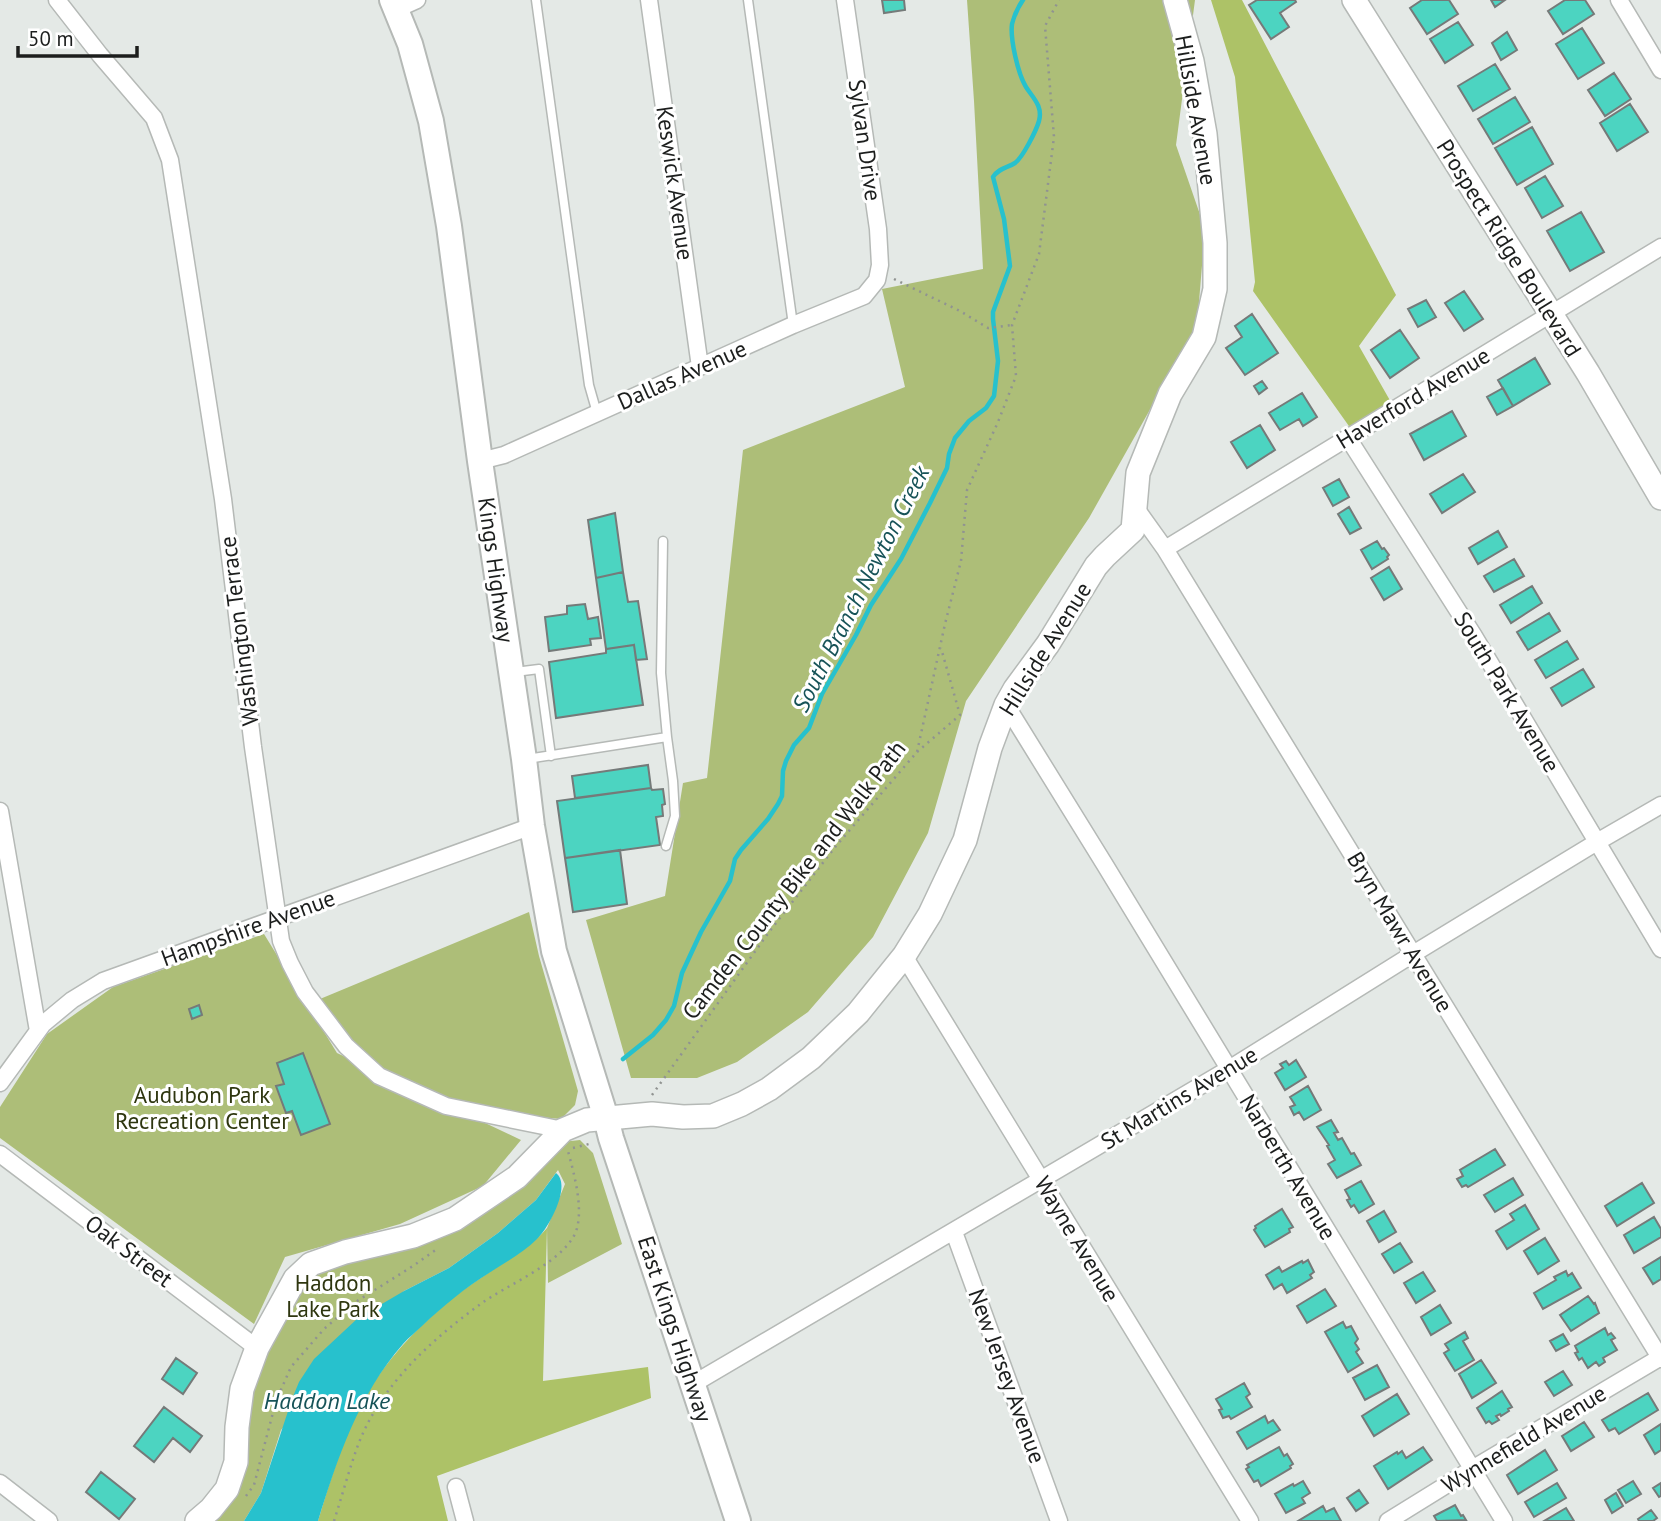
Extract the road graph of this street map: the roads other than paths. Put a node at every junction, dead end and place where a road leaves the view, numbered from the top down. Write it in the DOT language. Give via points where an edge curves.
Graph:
graph roads {
  1 [pos="57,0"];
  2 [pos="536,0"];
  3 [pos="649,0"];
  4 [pos="748,0"];
  5 [pos="845,0"];
  6 [pos="1175,0"];
  7 [pos="1354,0"];
  8 [pos="1619,0"];
  9 [pos="402,3"];
  10 [pos="1661,69"];
  11 [pos="1661,247"];
  12 [pos="878,276"];
  13 [pos="1551,314"];
  14 [pos="793,326"];
  15 [pos="700,367"];
  16 [pos="597,413"];
  17 [pos="1348,438"];
  18 [pos="481,461"];
  19 [pos="1661,498"];
  20 [pos="1135,507"];
  21 [pos="663,541"];
  22 [pos="1166,549"];
  23 [pos="511,673"];
  24 [pos="1006,705"];
  25 [pos="667,737"];
  26 [pos="551,756"];
  27 [pos="524,760"];
  28 [pos="1661,805"];
  29 [pos="0,811"];
  30 [pos="532,826"];
  31 [pos="1597,842"];
  32 [pos="666,846"];
  33 [pos="278,916"];
  34 [pos="1661,949"];
  35 [pos="1413,954"];
  36 [pos="904,957"];
  37 [pos="38,1031"];
  38 [pos="1229,1069"];
  39 [pos="0,1083"];
  40 [pos="609,1128"];
  41 [pos="564,1144"];
  42 [pos="0,1154"];
  43 [pos="1041,1179"];
  44 [pos="954,1232"];
  45 [pos="257,1348"];
  46 [pos="1661,1358"];
  47 [pos="693,1384"];
  48 [pos="1472,1469"];
  49 [pos="0,1483"];
  50 [pos="456,1487"];
  51 [pos="49,1521"];
  52 [pos="197,1521"];
  53 [pos="466,1521"];
  54 [pos="738,1521"];
  55 [pos="1059,1521"];
  56 [pos="1250,1521"];
  57 [pos="1388,1521"];
  58 [pos="1504,1521"];
  1 -- 33 [label="street, Washington Terrace" via="155,118 170,160 223,499"];
  2 -- 16 [label="lane" via="589,385"];
  3 -- 15 [label="street, Keswick Avenue"];
  4 -- 14 [label="lane"];
  5 -- 12 [label="street, Sylvan Drive" via="878,229"];
  6 -- 20 [label="street, Hillside Avenue" via="1205,134 1215,289 1204,337 1170,394 1138,473"];
  7 -- 13 [label="street, Prospect Ridge Boulevard"];
  8 -- 10 [label="street"];
  9 -- 18 [label="main road, Kings Highway" via="431,121"];
  11 -- 13 [label="street, Haverford Avenue"];
  12 -- 14 [label="street, Dallas Avenue" via="864,296"];
  13 -- 17 [label="street, Haverford Avenue"];
  13 -- 19 [label="street, Prospect Ridge Boulevard"];
  14 -- 15 [label="street, Dallas Avenue"];
  15 -- 16 [label="street, Dallas Avenue"];
  16 -- 18 [label="street, Dallas Avenue"];
  17 -- 22 [label="street, Haverford Avenue"];
  17 -- 31 [label="street, South Park Avenue"];
  18 -- 23 [label="main road, Kings Highway"];
  20 -- 22 [label="street, Bryn Mawr Avenue"];
  20 -- 24 [label="street, Hillside Avenue" via="1133,530 1096,566"];
  21 -- 25 [label="lane" via="661,673"];
  22 -- 35 [label="street, Bryn Mawr Avenue"];
  23 -- 26 [label="lane" via="539,669"];
  23 -- 27 [label="main road, Kings Highway"];
  24 -- 36 [label="street, Hillside Avenue" via="965,840"];
  24 -- 38 [label="street, Narberth Avenue"];
  25 -- 26 [label="lane"];
  25 -- 32 [label="lane" via="675,816"];
  26 -- 27 [label="lane"];
  27 -- 30 [label="main road, Kings Highway"];
  28 -- 31 [label="street, St Martins Avenue"];
  29 -- 37 [label="street"];
  30 -- 33 [label="street, Hampshire Avenue"];
  30 -- 40 [label="main road, Kings Highway" via="554,951"];
  31 -- 34 [label="street, South Park Avenue"];
  31 -- 35 [label="street, St Martins Avenue"];
  33 -- 37 [label="street, Hampshire Avenue" via="103,981 72,1000"];
  33 -- 41 [label="street, Washington Terrace" via="281,941 305,992 346,1046 379,1076 446,1106"];
  35 -- 38 [label="street, St Martins Avenue"];
  35 -- 46 [label="street, Bryn Mawr Avenue"];
  36 -- 40 [label="street, Hillside Avenue" via="858,1013 811,1058 742,1104 713,1116 638,1115"];
  36 -- 43 [label="street, Wayne Avenue"];
  37 -- 39 [label="street, Hampshire Avenue"];
  38 -- 43 [label="street, St Martins Avenue"];
  38 -- 48 [label="street, Narberth Avenue"];
  40 -- 41 [label="street, Hillside Avenue" via="587,1120"];
  40 -- 47 [label="main road, East Kings Highway"];
  41 -- 45 [label="street" via="454,1219 412,1236 311,1264 295,1279"];
  42 -- 45 [label="street, Oak Street"];
  43 -- 44 [label="street, St Martins Avenue"];
  43 -- 56 [label="street, Wayne Avenue"];
  44 -- 47 [label="street, St Martins Avenue"];
  44 -- 55 [label="street, New Jersey Avenue"];
  45 -- 52 [label="street" via="242,1389 236,1462 227,1489"];
  46 -- 48 [label="street, Wynnefield Avenue"];
  47 -- 54 [label="main road, East Kings Highway"];
  48 -- 57 [label="street, Wynnefield Avenue"];
  48 -- 58 [label="street, Narberth Avenue"];
  49 -- 51 [label="street"];
  50 -- 53 [label="street"];
}
